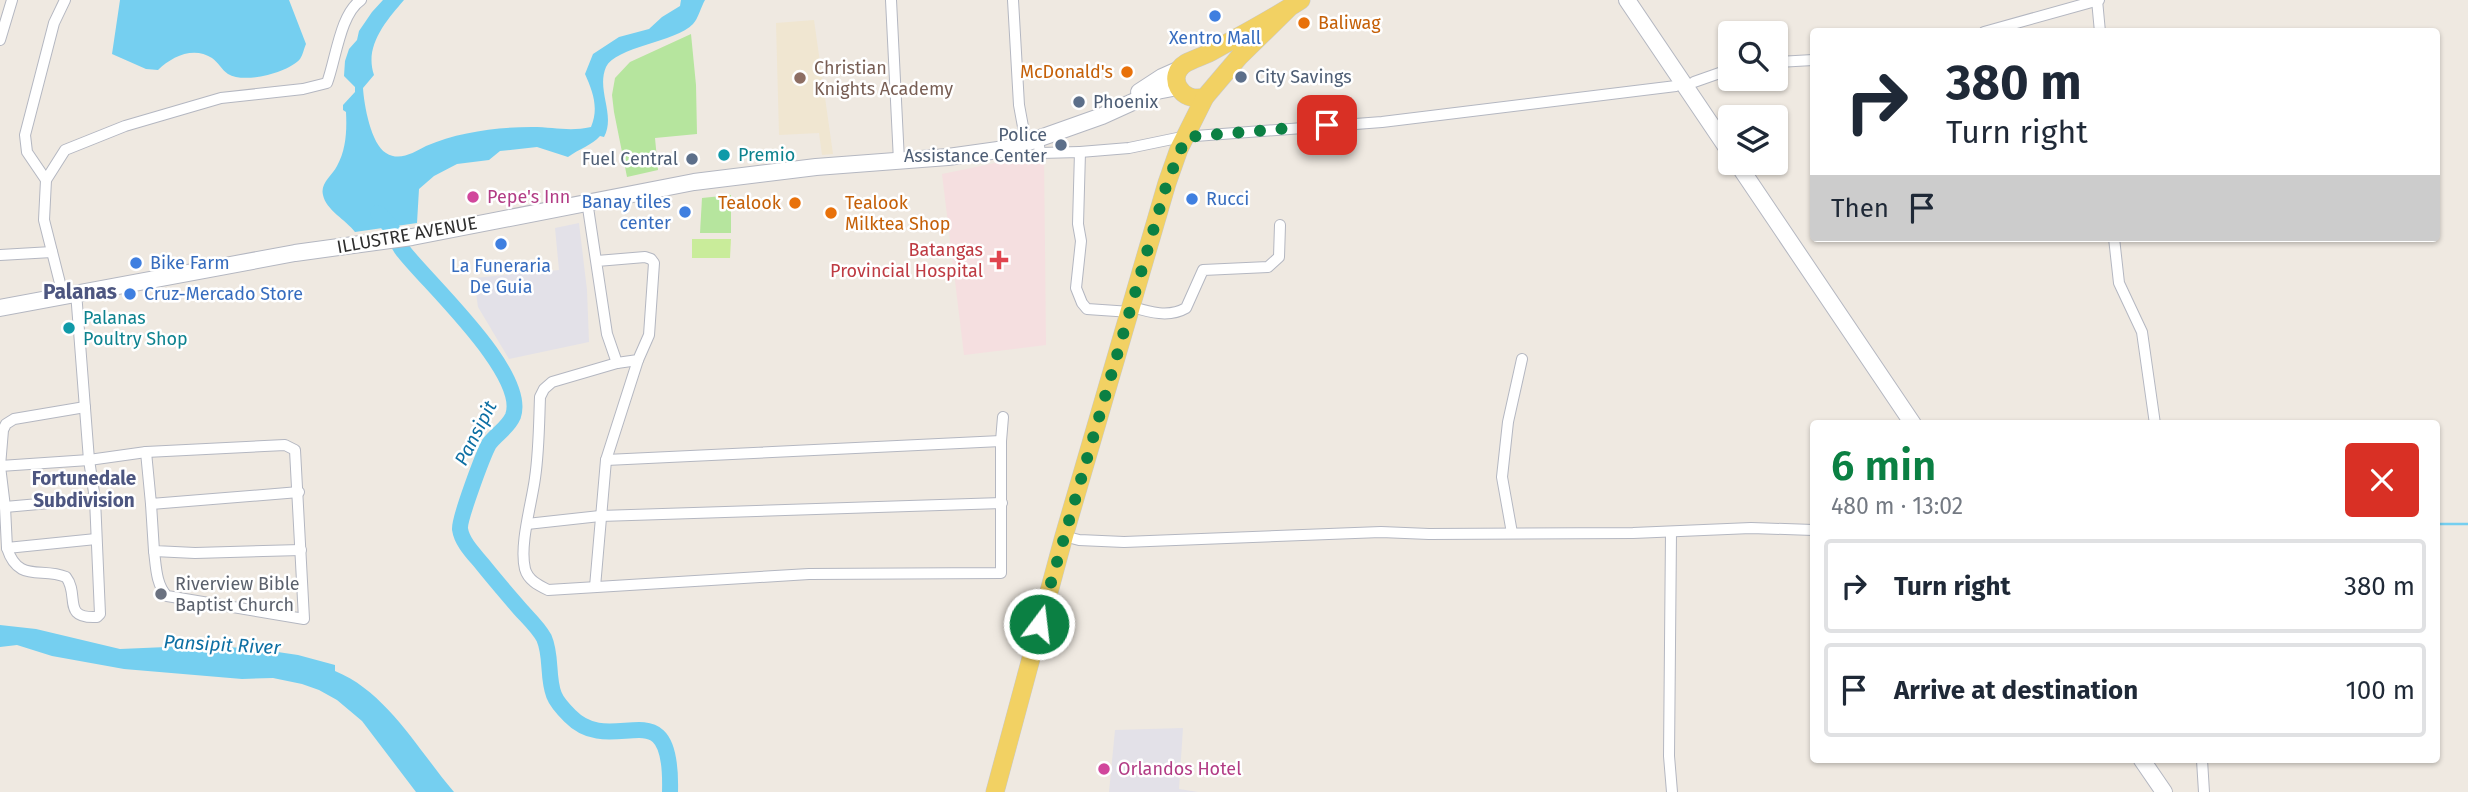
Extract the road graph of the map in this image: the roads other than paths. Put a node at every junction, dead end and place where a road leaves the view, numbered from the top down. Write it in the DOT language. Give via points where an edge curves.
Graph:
graph roads {
  1 [pos="12,0"];
  2 [pos="65,0"];
  3 [pos="361,0"];
  4 [pos="891,0"];
  5 [pos="1013,0"];
  6 [pos="1628,0"];
  7 [pos="2098,0"];
  8 [pos="1296,3"];
  9 [pos="1998,28"];
  10 [pos="2100,28"];
  11 [pos="0,40"];
  12 [pos="1810,60"];
  13 [pos="1788,61"];
  14 [pos="1718,74"];
  15 [pos="1694,82"];
  16 [pos="1194,83"];
  17 [pos="1676,86"];
  18 [pos="1718,134"];
  19 [pos="1032,141"];
  20 [pos="1182,141"];
  21 [pos="1080,152"];
  22 [pos="900,161"];
  23 [pos="1745,175"];
  24 [pos="46,180"];
  25 [pos="587,201"];
  26 [pos="1280,225"];
  27 [pos="2115,242"];
  28 [pos="52,252"];
  29 [pos="0,255"];
  30 [pos="597,261"];
  31 [pos="69,293"];
  32 [pos="0,308"];
  33 [pos="1131,310"];
  34 [pos="1522,359"];
  35 [pos="638,360"];
  36 [pos="617,363"];
  37 [pos="85,407"];
  38 [pos="1003,417"];
  39 [pos="1910,420"];
  40 [pos="2154,420"];
  41 [pos="1001,441"];
  42 [pos="146,452"];
  43 [pos="89,460"];
  44 [pos="606,460"];
  45 [pos="0,466"];
  46 [pos="299,492"];
  47 [pos="95,499"];
  48 [pos="1002,503"];
  49 [pos="151,504"];
  50 [pos="5,506"];
  51 [pos="600,516"];
  52 [pos="527,524"];
  53 [pos="1810,530"];
  54 [pos="1671,532"];
  55 [pos="1512,533"];
  56 [pos="1064,536"];
  57 [pos="96,539"];
  58 [pos="7,548"];
  59 [pos="301,550"];
  60 [pos="153,551"];
  61 [pos="595,587"];
  62 [pos="2144,763"];
  63 [pos="2202,763"];
  64 [pos="995,792"];
  65 [pos="1672,792"];
  66 [pos="2164,792"];
  67 [pos="2203,792"];
  1 -- 11 [label="street"];
  2 -- 24 [label="street" via="54,23 25,135 27,152"];
  3 -- 24 [label="street" via="346,17 327,83 221,98 125,126 65,150"];
  4 -- 22 [label="street"];
  5 -- 19 [label="street" via="1019,105"];
  6 -- 18 [label="main road"];
  7 -- 9 [label="street"];
  7 -- 10 [label="street"];
  8 -- 16 [label="main road"];
  8 -- 16 [label="main road"];
  12 -- 13 [label="street"];
  14 -- 15 [label="street"];
  16 -- 19 [label="main road, ILLUSTRE AVENUE" via="1162,77 1102,116"];
  16 -- 20 [label="main road"];
  17 -- 20 [label="street"];
  19 -- 21 [label="street" via="1040,153"];
  19 -- 22 [label="main road, ILLUSTRE AVENUE" via="988,152"];
  20 -- 21 [label="street"];
  20 -- 33 [label="main road"];
  21 -- 33 [label="street" via="1078,224 1082,241 1076,288 1087,309"];
  22 -- 25 [label="main road, ILLUSTRE AVENUE" via="694,182"];
  23 -- 39 [label="main road"];
  24 -- 28 [label="street" via="44,220"];
  25 -- 30 [label="street"];
  25 -- 31 [label="main road, ILLUSTRE AVENUE" via="412,237"];
  26 -- 33 [label="street" via="1279,257 1268,267 1203,270 1180,312"];
  27 -- 40 [label="street" via="2119,283 2142,332"];
  28 -- 29 [label="street"];
  28 -- 31 [label="street"];
  30 -- 35 [label="street" via="645,257 654,263 649,335"];
  30 -- 36 [label="street" via="607,334"];
  31 -- 32 [label="main road, ILLUSTRE AVENUE"];
  31 -- 37 [label="street"];
  33 -- 56 [label="main road"];
  34 -- 55 [label="street" via="1502,477"];
  35 -- 36 [label="street"];
  35 -- 44 [label="street"];
  36 -- 52 [label="street" via="552,382 544,389"];
  37 -- 43 [label="street"];
  37 -- 45 [label="street" via="6,424"];
  38 -- 41 [label="street"];
  41 -- 44 [label="street"];
  41 -- 48 [label="street"];
  42 -- 43 [label="street"];
  42 -- 46 [label="street" via="285,445 295,450"];
  42 -- 49 [label="street"];
  43 -- 45 [label="street"];
  43 -- 47 [label="street"];
  44 -- 51 [label="street"];
  45 -- 50 [label="street"];
  46 -- 49 [label="street"];
  46 -- 59 [label="street"];
  47 -- 50 [label="street"];
  47 -- 57 [label="street"];
  48 -- 51 [label="street"];
  48 -- 61 [label="street" via="1001,573 809,574"];
  49 -- 60 [label="street"];
  50 -- 58 [label="street"];
  51 -- 52 [label="street"];
  51 -- 61 [label="street"];
  52 -- 61 [label="street" via="524,566 537,585 548,590"];
  53 -- 54 [label="street" via="1751,527"];
  54 -- 55 [label="street"];
  54 -- 65 [label="street"];
  55 -- 56 [label="street" via="1381,532 1124,542"];
  56 -- 64 [label="main road"];
  57 -- 58 [label="street"];
  57 -- 58 [label="street" via="101,610 97,617 85,618 74,610 66,577 27,572 16,566"];
  59 -- 60 [label="street"];
  59 -- 60 [label="street" via="304,619 167,596 158,580"];
  62 -- 66 [label="main road"];
  63 -- 67 [label="street"];
}
